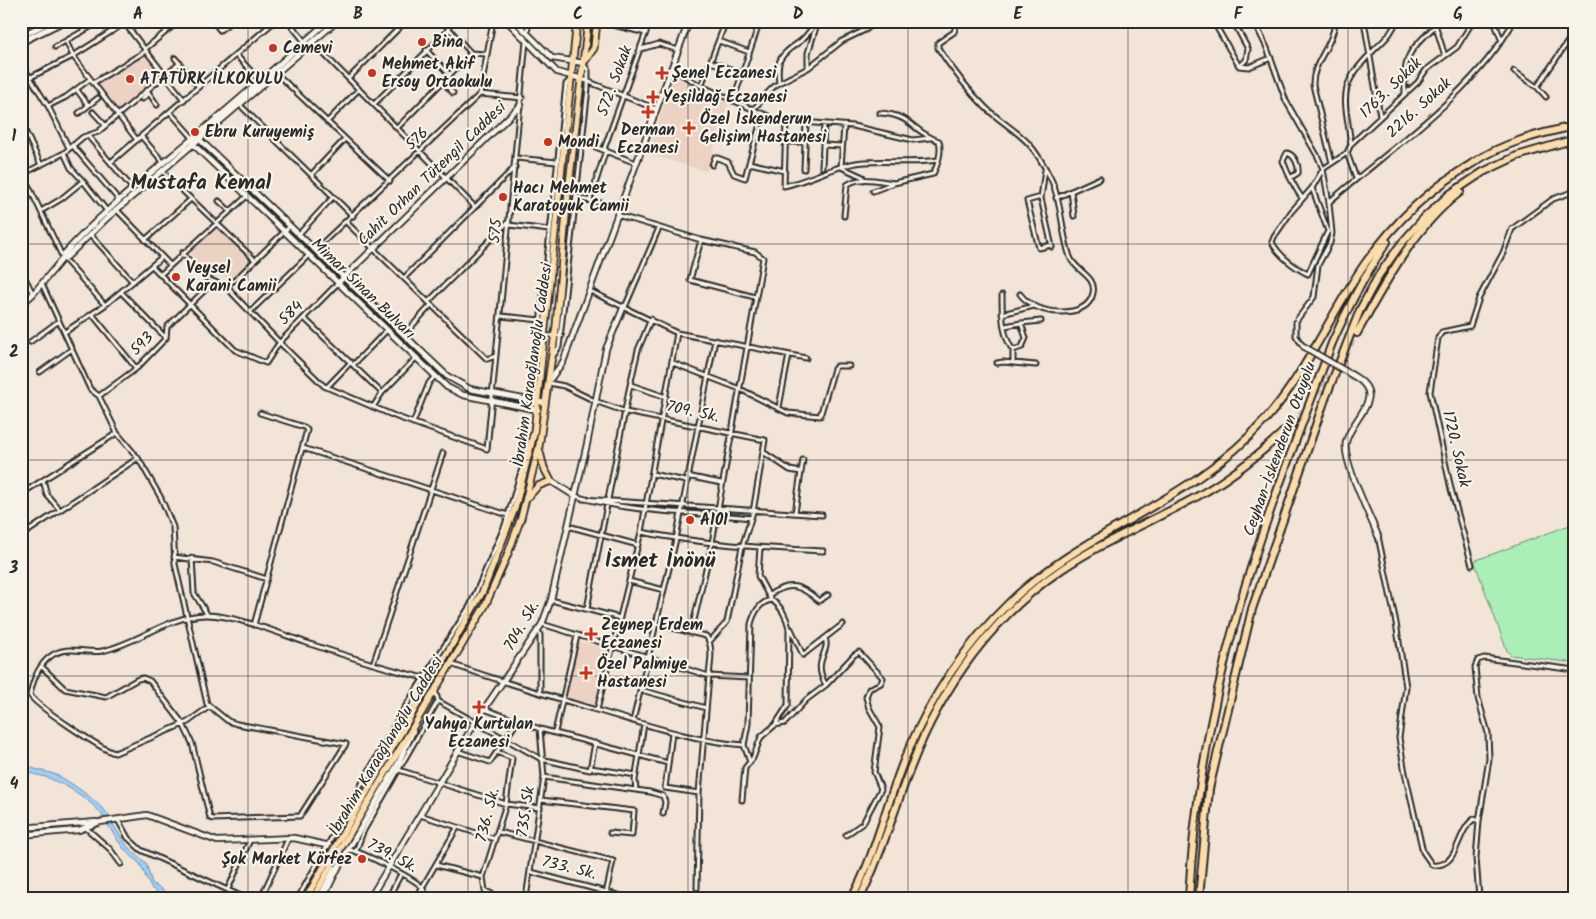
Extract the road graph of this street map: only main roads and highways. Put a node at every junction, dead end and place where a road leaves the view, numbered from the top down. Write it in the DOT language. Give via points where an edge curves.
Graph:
graph roads {
  1 [pos="51,21"];
  2 [pos="64,21"];
  3 [pos="577,21"];
  4 [pos="588,21"];
  5 [pos="597,21"];
  6 [pos="21,36"];
  7 [pos="21,42"];
  8 [pos="584,63"];
  9 [pos="1575,126"];
  10 [pos="1575,139"];
  11 [pos="1517,156"];
  12 [pos="1476,161"];
  13 [pos="1357,333"];
  14 [pos="1294,422"];
  15 [pos="539,446"];
  16 [pos="526,500"];
  17 [pos="341,842"];
  18 [pos="329,862"];
  19 [pos="306,898"];
  20 [pos="313,898"];
  21 [pos="852,898"];
  22 [pos="860,898"];
  23 [pos="1189,898"];
  24 [pos="1199,898"];
  1 -- 6 [label="main road"];
  2 -- 7 [label="main road"];
  3 -- 17 [label="highway, İbrahim Karaoğlanoğlu Caddesi" via="537,410 515,508 483,591"];
  4 -- 8 [label="highway, İbrahim Karaoğlanoğlu Caddesi"];
  5 -- 8 [label="highway" via="594,48"];
  8 -- 15 [label="highway, İbrahim Karaoğlanoğlu Caddesi"];
  9 -- 12 [label="highway, Ceyhan-İskenderun Otoyolu" via="1512,144"];
  10 -- 11 [label="highway, Ceyhan-İskenderun Otoyolu"];
  11 -- 13 [label="highway" via="1484,175 1429,221 1387,280"];
  11 -- 24 [label="highway, Ceyhan-İskenderun Otoyolu" via="1483,172 1450,194 1424,218 1385,267 1360,310 1325,399 1252,609 1209,789"];
  12 -- 21 [label="highway" via="1441,182 1389,233 1363,266 1286,395 1244,443 1194,482 1057,564 1011,600 972,644 940,689 921,724"];
  12 -- 23 [label="highway, Ceyhan-İskenderun Otoyolu" via="1435,190 1391,236 1353,297 1332,343 1255,559 1226,656 1199,788"];
  14 -- 22 [label="highway" via="1232,475 1090,552 1016,606 998,624 960,672 927,728"];
  15 -- 16 [label="highway, İbrahim Karaoğlanoğlu Caddesi"];
  15 -- 16 [label="highway" via="550,481 538,486"];
  16 -- 17 [label="highway, İbrahim Karaoğlanoğlu Caddesi" via="485,606"];
  17 -- 18 [label="highway, İbrahim Karaoğlanoğlu Caddesi, bridge"];
  18 -- 19 [label="highway, İbrahim Karaoğlanoğlu Caddesi"];
  18 -- 20 [label="highway, İbrahim Karaoğlanoğlu Caddesi"];
}
